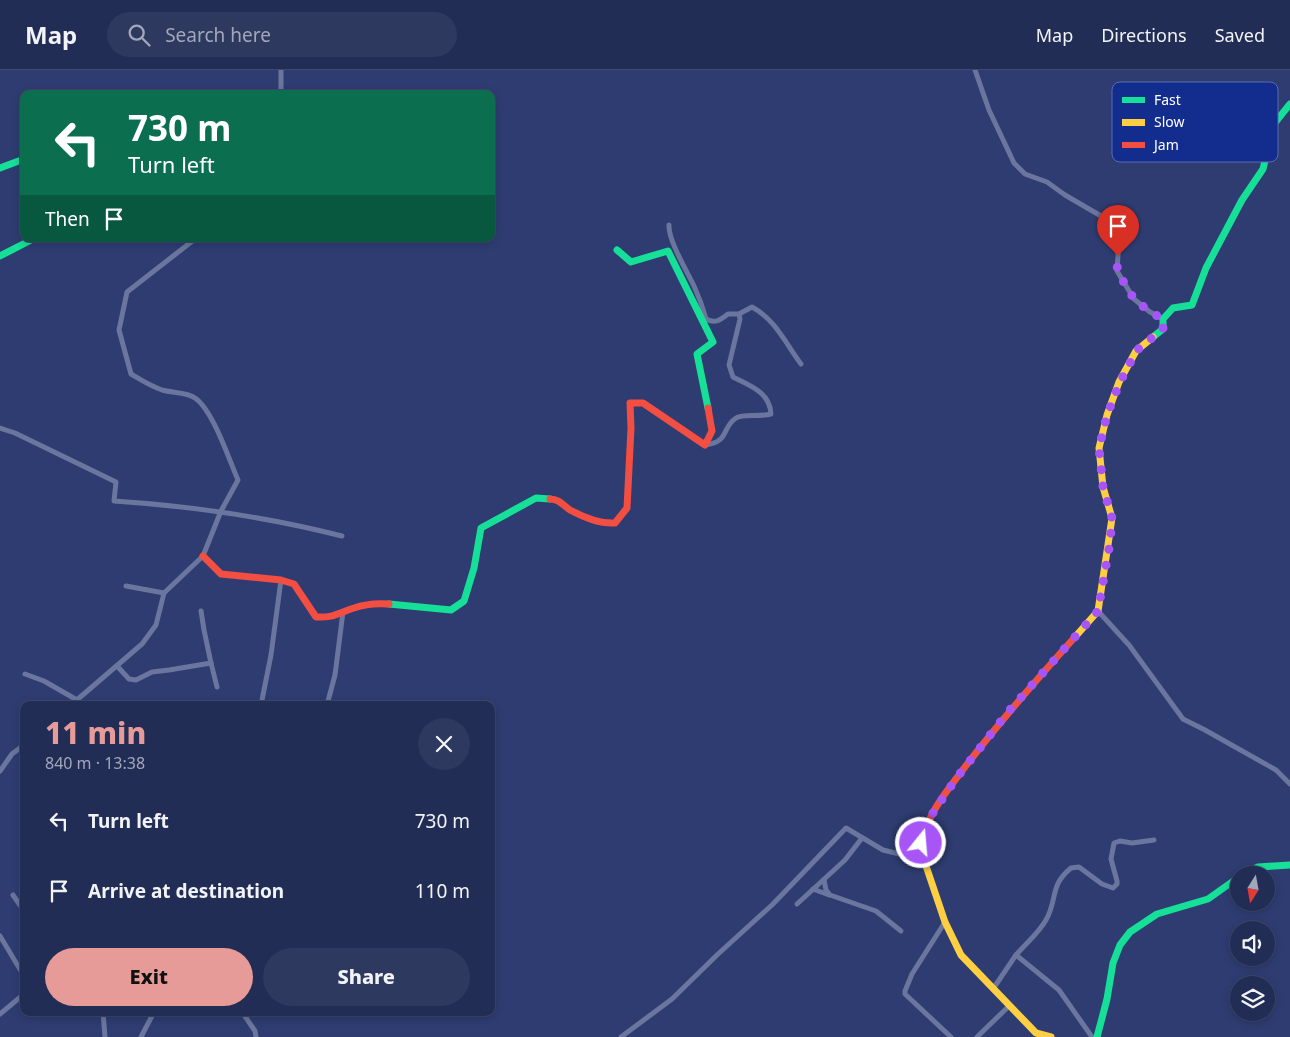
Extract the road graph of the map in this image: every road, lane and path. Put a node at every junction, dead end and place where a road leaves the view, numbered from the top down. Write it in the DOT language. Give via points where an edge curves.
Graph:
graph roads {
  1 [pos="281,70"];
  2 [pos="975,70"];
  3 [pos="281,90"];
  4 [pos="1290,104"];
  5 [pos="1278,119"];
  6 [pos="20,161"];
  7 [pos="1264,162"];
  8 [pos="0,168"];
  9 [pos="669,225"];
  10 [pos="27,242"];
  11 [pos="191,242"];
  12 [pos="616,250"];
  13 [pos="0,256"];
  14 [pos="739,314"];
  15 [pos="1163,319"];
  16 [pos="801,364"];
  17 [pos="0,428"];
  18 [pos="705,445"];
  19 [pos="221,511"];
  20 [pos="342,536"];
  21 [pos="203,556"];
  22 [pos="281,580"];
  23 [pos="126,586"];
  24 [pos="164,593"];
  25 [pos="201,611"];
  26 [pos="1098,611"];
  27 [pos="343,612"];
  28 [pos="211,663"];
  29 [pos="117,666"];
  30 [pos="25,674"];
  31 [pos="216,687"];
  32 [pos="77,700"];
  33 [pos="262,701"];
  34 [pos="328,701"];
  35 [pos="20,748"];
  36 [pos="0,772"];
  37 [pos="1290,784"];
  38 [pos="862,838"];
  39 [pos="1154,840"];
  40 [pos="924,860"];
  41 [pos="1290,865"];
  42 [pos="1258,866"];
  43 [pos="824,880"];
  44 [pos="1230,883"];
  45 [pos="813,889"];
  46 [pos="830,895"];
  47 [pos="13,896"];
  48 [pos="797,904"];
  49 [pos="20,906"];
  50 [pos="945,922"];
  51 [pos="901,931"];
  52 [pos="0,936"];
  53 [pos="1016,955"];
  54 [pos="20,969"];
  55 [pos="993,989"];
  56 [pos="20,997"];
  57 [pos="1009,1006"];
  58 [pos="0,1014"];
  59 [pos="103,1016"];
  60 [pos="152,1016"];
  61 [pos="245,1016"];
  62 [pos="105,1037"];
  63 [pos="141,1037"];
  64 [pos="256,1037"];
  65 [pos="621,1037"];
  66 [pos="952,1037"];
  67 [pos="977,1037"];
  68 [pos="1051,1037"];
  69 [pos="1092,1037"];
  70 [pos="1097,1037"];
  1 -- 3 [label="street"];
  2 -- 15 [label="street" via="1014,163 1025,174 1047,182 1113,223 1119,240 1117,271 1134,299"];
  4 -- 5 [label="street"];
  6 -- 8 [label="street"];
  7 -- 15 [label="street" via="1206,268 1192,304 1173,308"];
  9 -- 14 [label="street" via="668,230 706,319 720,321 728,314"];
  10 -- 13 [label="street"];
  11 -- 19 [label="street" via="127,292 120,330 131,374 162,390 195,397 205,408 238,480"];
  12 -- 18 [label="street" via="631,262 668,251 713,342 697,354 712,431"];
  14 -- 16 [label="street" via="752,307 762,312"];
  14 -- 18 [label="street" via="729,365 732,377 760,390 771,405 771,414 737,417 715,444"];
  15 -- 26 [label="street" via="1163,329 1136,351 1120,382 1099,448 1103,487 1112,518"];
  17 -- 19 [label="street" via="116,482 114,500"];
  18 -- 27 [label="street" via="643,403 630,403 632,428 627,508 615,523 605,524 571,510 556,498 536,498 481,528 464,601 451,610 377,603"];
  19 -- 20 [label="street" via="292,523"];
  19 -- 21 [label="street"];
  21 -- 22 [label="street" via="221,574"];
  21 -- 24 [label="street"];
  22 -- 27 [label="street" via="294,584 316,617 329,618"];
  22 -- 33 [label="street"];
  23 -- 24 [label="street"];
  24 -- 29 [label="street" via="156,625 142,644"];
  25 -- 28 [label="street"];
  26 -- 37 [label="street" via="1129,644 1183,720 1276,770"];
  26 -- 40 [label="street" via="1008,712 955,780 929,819 921,843"];
  27 -- 34 [label="street" via="335,675"];
  28 -- 29 [label="street" via="152,672 136,680 129,679"];
  28 -- 31 [label="street"];
  29 -- 32 [label="street"];
  30 -- 32 [label="street"];
  35 -- 36 [label="street"];
  38 -- 40 [label="street" via="882,850"];
  38 -- 43 [label="street"];
  38 -- 65 [label="street" via="846,828 773,904 672,1000"];
  39 -- 53 [label="street" via="1114,843 1111,859 1117,884 1113,888 1079,867 1074,866 1066,872 1055,888 1047,918 1037,934"];
  40 -- 50 [label="street"];
  41 -- 42 [label="street"];
  43 -- 45 [label="street"];
  43 -- 46 [label="street"];
  44 -- 70 [label="street" via="1208,899 1157,914 1130,932 1120,945 1114,963"];
  45 -- 46 [label="street"];
  45 -- 48 [label="street"];
  46 -- 51 [label="street" via="876,911"];
  47 -- 49 [label="street"];
  50 -- 55 [label="street" via="962,955"];
  50 -- 66 [label="street" via="912,974 905,994"];
  52 -- 54 [label="street"];
  53 -- 55 [label="street"];
  53 -- 69 [label="street" via="1059,990"];
  55 -- 57 [label="street"];
  56 -- 58 [label="street"];
  57 -- 67 [label="street"];
  57 -- 68 [label="street" via="1036,1033"];
  59 -- 62 [label="street"];
  60 -- 63 [label="street"];
  61 -- 64 [label="street"];
}
